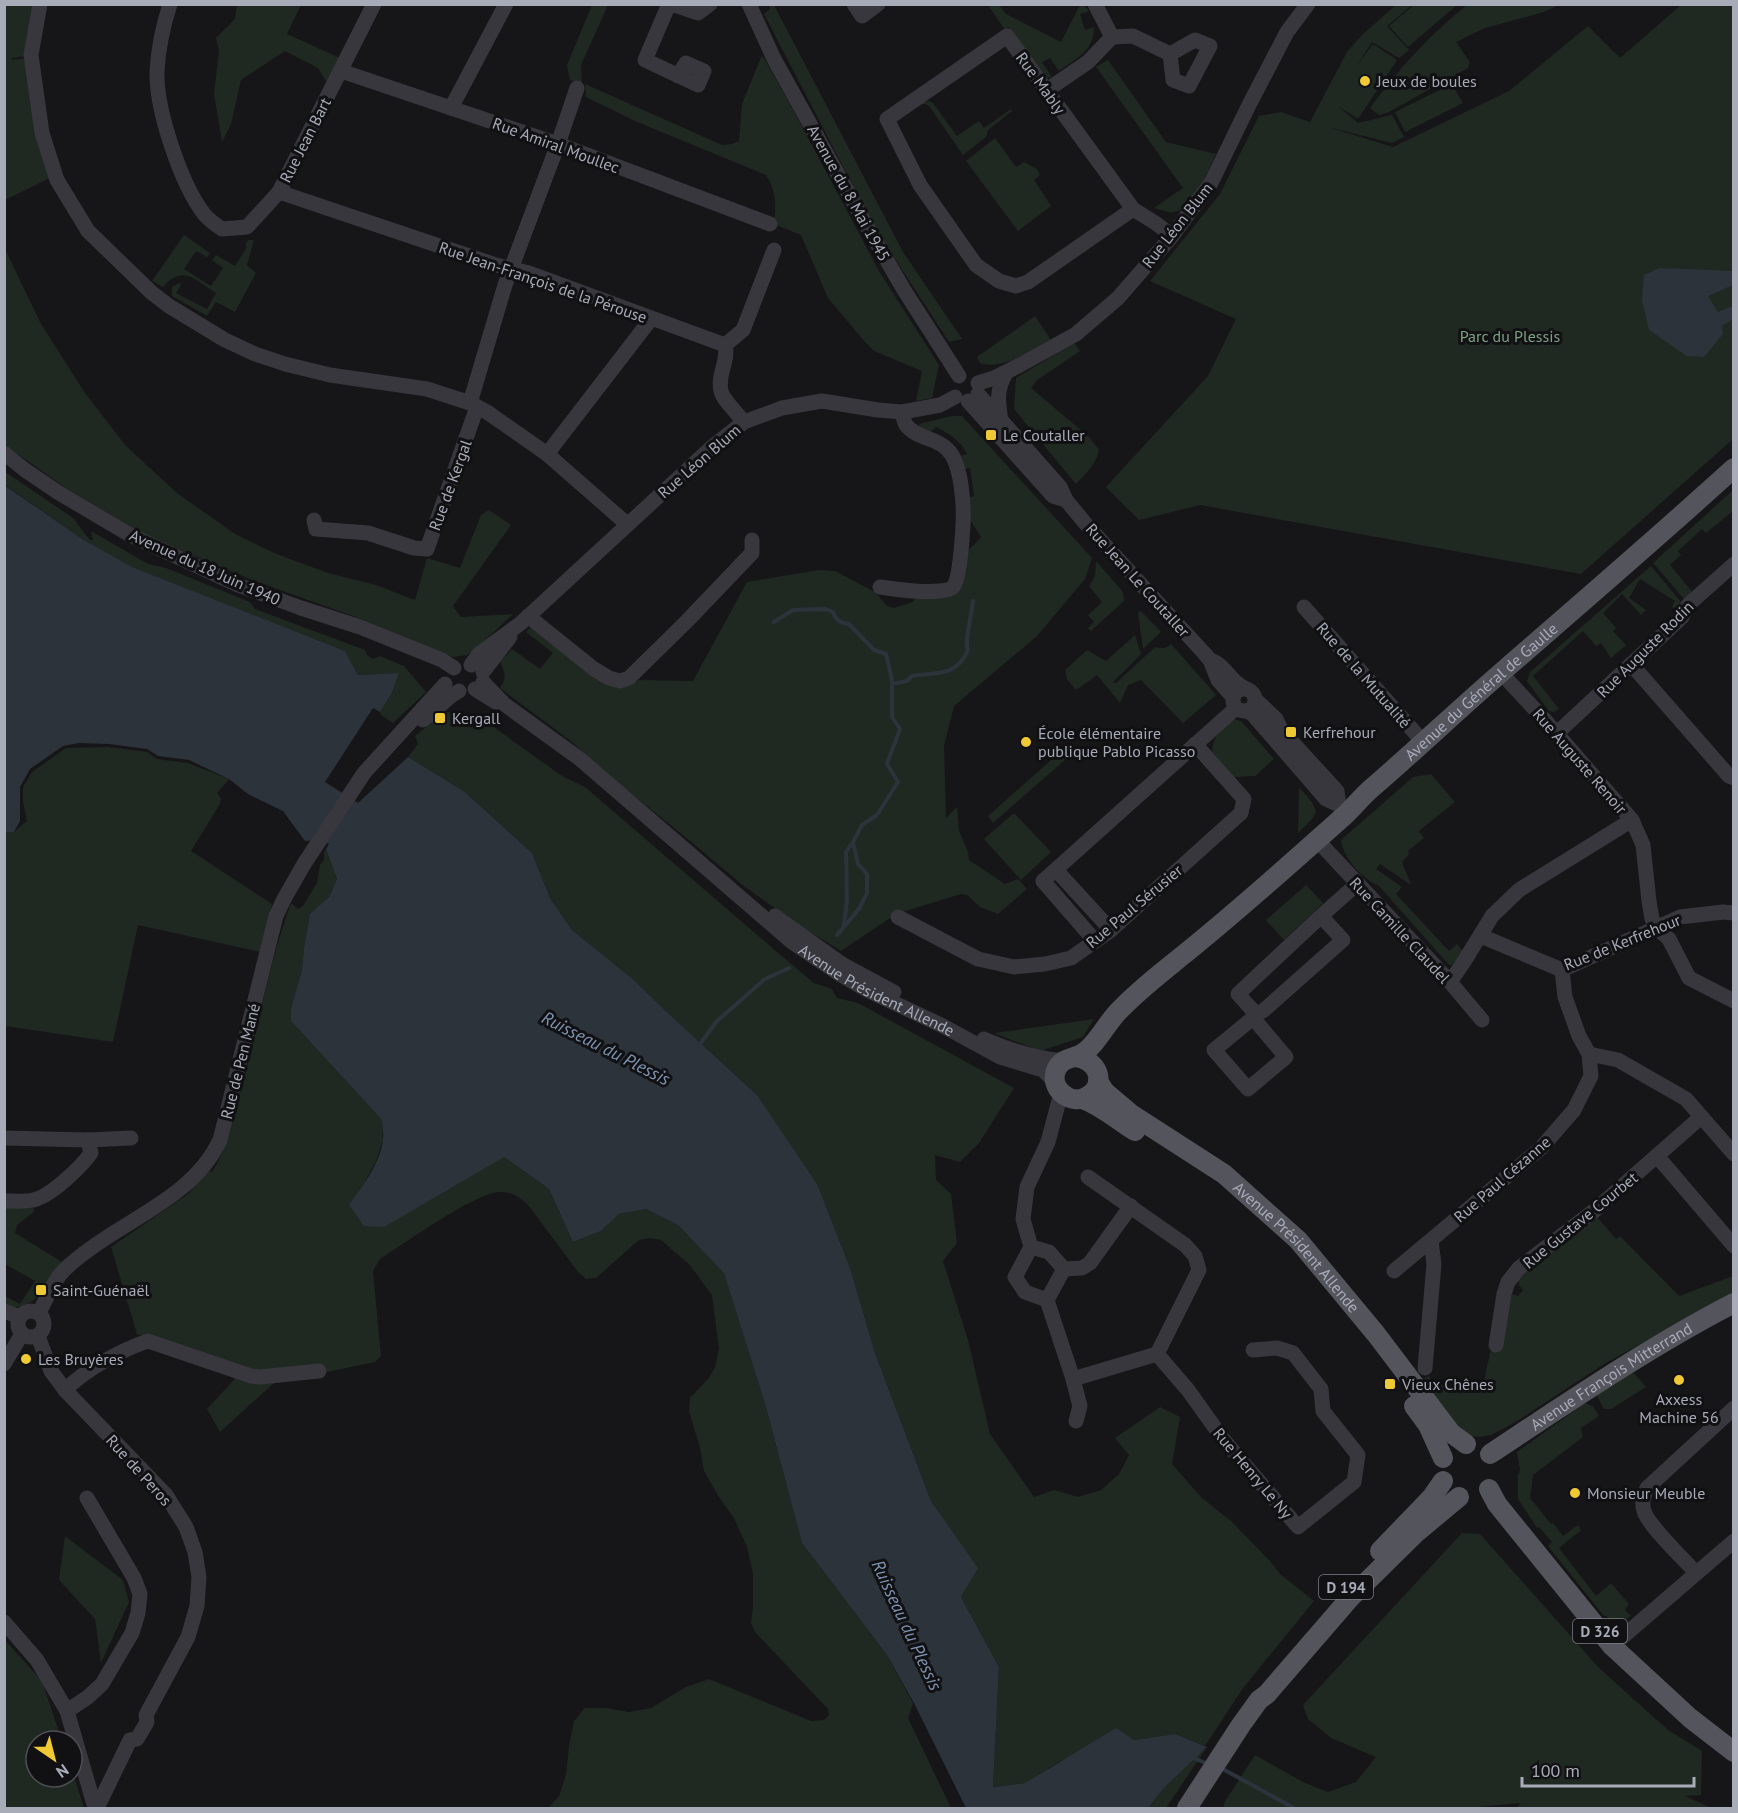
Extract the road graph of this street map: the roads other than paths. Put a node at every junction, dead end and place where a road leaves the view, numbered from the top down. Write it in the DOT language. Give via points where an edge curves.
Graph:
graph roads {
  1 [pos="40,4"];
  2 [pos="170,4"];
  3 [pos="374,4"];
  4 [pos="506,4"];
  5 [pos="670,4"];
  6 [pos="710,4"];
  7 [pos="749,4"];
  8 [pos="854,4"];
  9 [pos="878,4"];
  10 [pos="1095,4"];
  11 [pos="1308,4"];
  12 [pos="1112,37"];
  13 [pos="1170,54"];
  14 [pos="341,71"];
  15 [pos="678,76"];
  16 [pos="577,88"];
  17 [pos="1047,90"];
  18 [pos="451,108"];
  19 [pos="558,144"];
  20 [pos="279,192"];
  21 [pos="1133,209"];
  22 [pos="770,224"];
  23 [pos="1172,236"];
  24 [pos="774,250"];
  25 [pos="511,269"];
  26 [pos="651,319"];
  27 [pos="725,345"];
  28 [pos="1006,373"];
  29 [pos="959,376"];
  30 [pos="970,394"];
  31 [pos="474,405"];
  32 [pos="902,412"];
  33 [pos="1001,421"];
  34 [pos="744,422"];
  35 [pos="4,453"];
  36 [pos="547,454"];
  37 [pos="1734,468"];
  38 [pos="1066,500"];
  39 [pos="314,520"];
  40 [pos="627,524"];
  41 [pos="752,540"];
  42 [pos="1734,564"];
  43 [pos="880,587"];
  44 [pos="1304,607"];
  45 [pos="525,619"];
  46 [pos="1210,660"];
  47 [pos="1631,664"];
  48 [pos="1501,673"];
  49 [pos="448,676"];
  50 [pos="474,680"];
  51 [pos="1242,697"];
  52 [pos="1557,734"];
  53 [pos="1424,743"];
  54 [pos="1195,744"];
  55 [pos="377,759"];
  56 [pos="1734,778"];
  57 [pos="1343,809"];
  58 [pos="1632,820"];
  59 [pos="1317,840"];
  60 [pos="1056,870"];
  61 [pos="713,874"];
  62 [pos="1357,884"];
  63 [pos="1734,913"];
  64 [pos="1322,916"];
  65 [pos="897,917"];
  66 [pos="1230,918"];
  67 [pos="1656,927"];
  68 [pos="1111,930"];
  69 [pos="1481,936"];
  70 [pos="1095,941"];
  71 [pos="1562,970"];
  72 [pos="1450,982"];
  73 [pos="1734,1001"];
  74 [pos="1254,1016"];
  75 [pos="1482,1020"];
  76 [pos="1588,1053"];
  77 [pos="1070,1059"];
  78 [pos="1097,1074"];
  79 [pos="1069,1093"];
  80 [pos="1701,1117"];
  81 [pos="4,1138"];
  82 [pos="131,1138"];
  83 [pos="88,1140"];
  84 [pos="1734,1154"];
  85 [pos="1657,1156"];
  86 [pos="1088,1177"];
  87 [pos="4,1201"];
  88 [pos="1131,1206"];
  89 [pos="1431,1241"];
  90 [pos="1734,1246"];
  91 [pos="1031,1247"];
  92 [pos="1064,1269"];
  93 [pos="1394,1271"];
  94 [pos="1047,1300"];
  95 [pos="1734,1303"];
  96 [pos="4,1311"];
  97 [pos="39,1312"];
  98 [pos="20,1317"];
  99 [pos="30,1335"];
  100 [pos="1496,1345"];
  101 [pos="1253,1350"];
  102 [pos="1157,1354"];
  103 [pos="4,1364"];
  104 [pos="1425,1368"];
  105 [pos="320,1371"];
  106 [pos="1073,1379"];
  107 [pos="65,1390"];
  108 [pos="1734,1408"];
  109 [pos="1076,1421"];
  110 [pos="1466,1444"];
  111 [pos="1490,1454"];
  112 [pos="1443,1458"];
  113 [pos="1443,1481"];
  114 [pos="1489,1489"];
  115 [pos="1459,1497"];
  116 [pos="87,1498"];
  117 [pos="1733,1542"];
  118 [pos="1696,1573"];
  119 [pos="4,1622"];
  120 [pos="1612,1646"];
  121 [pos="1260,1700"];
  122 [pos="67,1711"];
  123 [pos="1734,1752"];
  124 [pos="96,1809"];
  125 [pos="1187,1809"];
  1 -- 31 [label="street" via="31,55 42,133 57,180 88,231 145,286 169,306 225,340 265,357 330,375 427,389"];
  2 -- 20 [label="street, Rue Jean Bart" via="157,73 162,116 196,201 205,216 222,230 247,227"];
  3 -- 14 [label="street, Rue Jean Bart"];
  4 -- 18 [label="street"];
  5 -- 6 [label="street" via="698,13"];
  5 -- 15 [label="street" via="645,60"];
  7 -- 29 [label="street, Avenue du 8 Mai 1945" via="774,59 861,216"];
  8 -- 9 [label="street" via="862,16"];
  10 -- 12 [label="street"];
  11 -- 23 [label="street, Rue Léon Blum" via="1287,32 1211,183"];
  12 -- 13 [label="street" via="1133,36"];
  12 -- 17 [label="street" via="1088,62"];
  14 -- 18 [label="street, Rue Amiral Moullec"];
  14 -- 20 [label="street, Rue Jean Bart"];
  16 -- 19 [label="street"];
  17 -- 21 [label="street, Rue Mably"];
  17 -- 21 [label="street, Rue Mably" via="1007,36 887,119 920,185 976,265 999,281 1016,286 1028,282"];
  18 -- 19 [label="street, Rue Amiral Moullec"];
  19 -- 22 [label="street, Rue Amiral Moullec"];
  19 -- 25 [label="street"];
  20 -- 25 [label="street, Rue Jean-François de la Pérouse"];
  21 -- 23 [label="street, Rue Mably"];
  23 -- 28 [label="street, Rue Léon Blum" via="1097,317 1076,334"];
  24 -- 27 [label="street" via="742,330"];
  25 -- 26 [label="street, Rue Jean-François de la Pérouse"];
  25 -- 31 [label="street"];
  26 -- 27 [label="street, Rue Jean-François de la Pérouse"];
  26 -- 36 [label="street"];
  27 -- 34 [label="street" via="721,393"];
  28 -- 30 [label="street, Rue Léon Blum"];
  28 -- 33 [label="street" via="999,384"];
  29 -- 30 [label="street" via="972,376"];
  29 -- 30 [label="street" via="952,385"];
  30 -- 32 [label="street, Rue Léon Blum"];
  30 -- 33 [label="street, Rue Jean Le Coutaller"];
  30 -- 38 [label="street, Rue Jean Le Coutaller" via="1053,496"];
  31 -- 36 [label="street"];
  31 -- 39 [label="street, Rue de Kergal" via="427,549 368,533 316,529"];
  32 -- 34 [label="street, Rue Léon Blum" via="822,401 782,408"];
  32 -- 43 [label="street" via="906,425 939,442 951,453 957,467 963,506 961,554 958,575 952,588 945,591"];
  33 -- 38 [label="street, Rue Jean Le Coutaller" via="1060,487"];
  34 -- 40 [label="street, Rue Léon Blum"];
  35 -- 49 [label="street, Avenue du 18 Juin 1940" via="59,493 132,536 238,585 442,660"];
  36 -- 40 [label="street"];
  37 -- 48 [label="main road, Avenue du Général de Gaulle"];
  38 -- 46 [label="street, Rue Jean Le Coutaller"];
  40 -- 45 [label="street, Rue Léon Blum"];
  41 -- 45 [label="street" via="752,553 629,678 609,678"];
  42 -- 47 [label="street, Rue Auguste Rodin"];
  44 -- 53 [label="street, Rue de la Mutualité"];
  45 -- 50 [label="street, Rue Léon Blum" via="479,654"];
  46 -- 51 [label="street, Rue Jean Le Coutaller" via="1216,662"];
  46 -- 51 [label="street, Rue Jean Le Coutaller" via="1218,680"];
  47 -- 52 [label="street, Rue Auguste Rodin"];
  47 -- 56 [label="street"];
  48 -- 52 [label="street, Rue Auguste Renoir"];
  48 -- 53 [label="main road, Avenue du Général de Gaulle"];
  49 -- 50 [label="street"];
  49 -- 50 [label="street, Avenue du 18 Juin 1940"];
  49 -- 55 [label="street, Rue de Pen Mané"];
  50 -- 55 [label="street, Rue de Pen Mané"];
  50 -- 61 [label="street, Avenue Président Allende" via="580,759"];
  51 -- 54 [label="street"];
  51 -- 57 [label="street, Rue Jean Le Coutaller" via="1251,713 1326,800"];
  51 -- 57 [label="street, Rue Jean Le Coutaller" via="1282,731 1336,791"];
  52 -- 58 [label="street, Rue Auguste Renoir"];
  53 -- 57 [label="main road, Avenue du Général de Gaulle"];
  54 -- 60 [label="street"];
  54 -- 68 [label="street, Rue Paul Sérusier" via="1244,799 1241,813"];
  55 -- 97 [label="street, Rue de Pen Mané" via="312,851 276,916 214,1152 190,1182 90,1249 59,1275"];
  57 -- 59 [label="main road, Avenue du Général de Gaulle"];
  58 -- 67 [label="street, Rue Auguste Renoir" via="1643,845"];
  58 -- 69 [label="street" via="1519,890 1492,916"];
  59 -- 62 [label="street, Rue Camille Claudel"];
  59 -- 66 [label="main road, Avenue du Général de Gaulle"];
  60 -- 68 [label="street"];
  60 -- 70 [label="street" via="1043,881"];
  61 -- 77 [label="street, Avenue Président Allende" via="842,964 879,984 988,1040 1050,1059"];
  61 -- 79 [label="street, Avenue Président Allende" via="792,942 841,975 1000,1056 1043,1070"];
  62 -- 64 [label="street"];
  62 -- 72 [label="street, Rue Camille Claudel"];
  63 -- 67 [label="street, Rue de Kerfrehour" via="1680,917"];
  64 -- 74 [label="street" via="1238,994"];
  64 -- 74 [label="street" via="1343,940"];
  65 -- 70 [label="street, Rue Paul Sérusier" via="978,959 1014,968 1071,958"];
  66 -- 77 [label="main road, Avenue du Général de Gaulle" via="1153,979 1083,1053"];
  66 -- 78 [label="main road, Avenue du Général de Gaulle" via="1128,1014 1099,1056"];
  67 -- 71 [label="street, Rue de Kerfrehour"];
  67 -- 73 [label="street" via="1669,939 1689,978"];
  68 -- 70 [label="street, Rue Paul Sérusier"];
  69 -- 71 [label="street, Rue de Kerfrehour"];
  69 -- 72 [label="street"];
  71 -- 76 [label="street, Rue Paul Cézanne" via="1564,997"];
  72 -- 75 [label="street, Rue Camille Claudel"];
  74 -- 74 [label="street" via="1286,1057 1248,1089 1214,1050"];
  76 -- 80 [label="street" via="1618,1060 1686,1099"];
  76 -- 89 [label="street, Rue Paul Cézanne" via="1591,1076 1574,1110 1541,1148"];
  77 -- 78 [label="main road" via="1089,1061"];
  77 -- 79 [label="main road" via="1057,1069"];
  78 -- 79 [label="main road" via="1092,1093"];
  78 -- 110 [label="main road, Avenue Président Allende" via="1106,1092 1131,1114 1224,1174 1298,1240 1451,1433"];
  79 -- 91 [label="street" via="1027,1187 1023,1219"];
  79 -- 112 [label="main road, Avenue Président Allende" via="1096,1104 1186,1161 1288,1248 1330,1295 1428,1425"];
  80 -- 84 [label="street"];
  80 -- 85 [label="street, Rue Gustave Courbet"];
  81 -- 83 [label="street"];
  82 -- 83 [label="street"];
  83 -- 87 [label="street" via="91,1153 54,1189 34,1200"];
  85 -- 90 [label="street"];
  85 -- 100 [label="street, Rue Gustave Courbet" via="1519,1268 1504,1294"];
  86 -- 88 [label="street"];
  88 -- 92 [label="street" via="1090,1263 1082,1268"];
  88 -- 102 [label="street" via="1185,1245 1195,1256 1199,1270"];
  89 -- 93 [label="street, Rue Paul Cézanne"];
  89 -- 104 [label="street" via="1434,1264"];
  91 -- 92 [label="street" via="1048,1252"];
  91 -- 94 [label="street" via="1015,1277 1025,1292"];
  92 -- 94 [label="street"];
  94 -- 106 [label="street"];
  95 -- 111 [label="main road, Avenue François Mitterrand" via="1587,1390"];
  96 -- 98 [label="street"];
  97 -- 98 [label="street" via="25,1312"];
  97 -- 99 [label="street" via="44,1320 43,1330"];
  98 -- 99 [label="street" via="18,1327"];
  99 -- 103 [label="street"];
  99 -- 107 [label="street, Rue de Peros"];
  101 -- 102 [label="street, Rue Henry Le Ny" via="1277,1348 1293,1353 1321,1389 1323,1411 1358,1455 1354,1482 1298,1527 1223,1440"];
  102 -- 106 [label="street"];
  105 -- 107 [label="street" via="251,1376 148,1341 106,1361"];
  106 -- 109 [label="street" via="1080,1406"];
  107 -- 124 [label="street, Rue de Peros" via="166,1495 186,1527 199,1577 197,1606 188,1637 146,1715 147,1722 137,1739 130,1740"];
  108 -- 118 [label="street" via="1647,1488 1642,1499 1651,1523"];
  110 -- 111 [label="main road" via="1482,1447"];
  110 -- 112 [label="main road" via="1451,1449"];
  111 -- 114 [label="main road" via="1495,1478"];
  112 -- 113 [label="main road"];
  113 -- 115 [label="main road"];
  113 -- 121 [label="main road, D 194" via="1305,1632 1262,1690"];
  114 -- 115 [label="main road" via="1480,1496"];
  114 -- 120 [label="main road, D 326"];
  115 -- 121 [label="main road, D 194" via="1350,1598"];
  116 -- 122 [label="street" via="140,1594 132,1633 102,1684"];
  117 -- 118 [label="street"];
  118 -- 120 [label="street"];
  119 -- 122 [label="street" via="37,1660"];
  120 -- 123 [label="main road, D 326" via="1690,1718"];
  121 -- 125 [label="main road, D 194"];
  122 -- 124 [label="street"];
}
